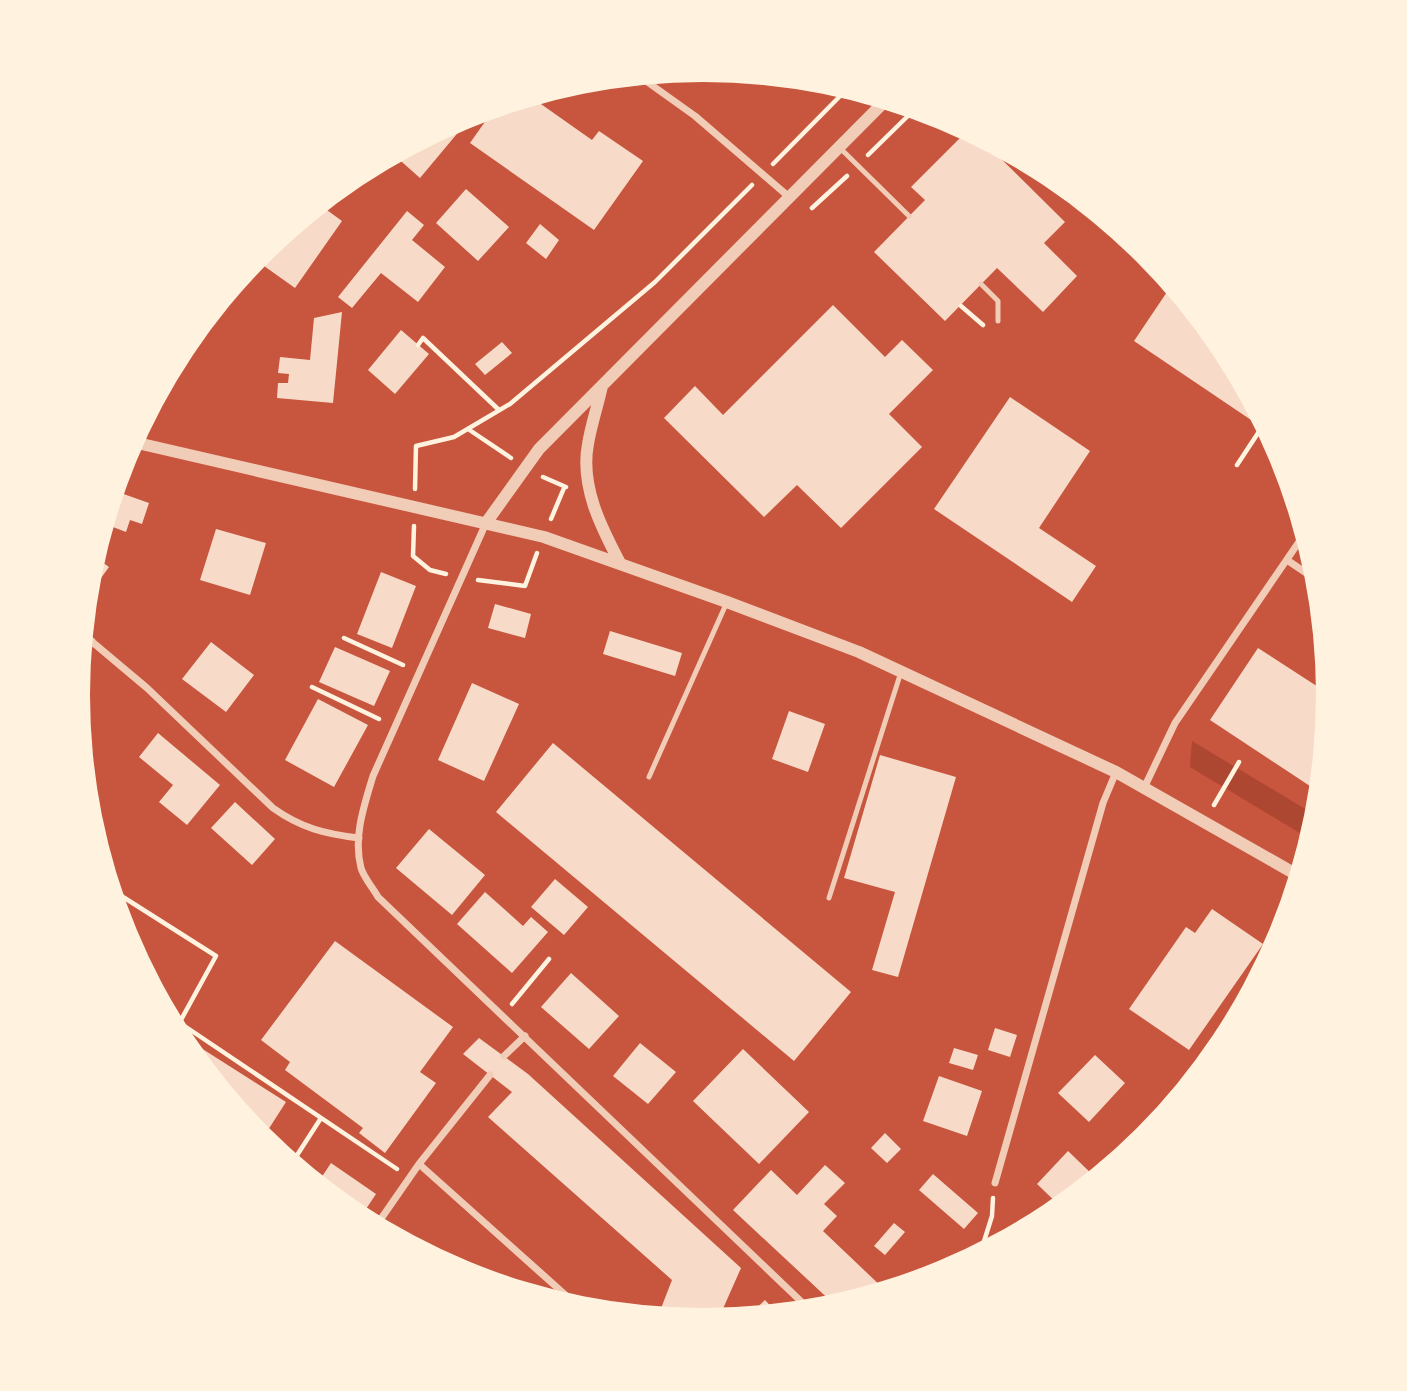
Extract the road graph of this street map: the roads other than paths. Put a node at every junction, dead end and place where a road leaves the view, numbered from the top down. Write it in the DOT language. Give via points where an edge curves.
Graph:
graph roads {
  1 [pos="651,85"];
  2 [pos="878,108"];
  3 [pos="839,147"];
  4 [pos="788,197"];
  5 [pos="909,216"];
  6 [pos="981,284"];
  7 [pos="998,321"];
  8 [pos="603,383"];
  9 [pos="144,445"];
  10 [pos="486,523"];
  11 [pos="1298,544"];
  12 [pos="1287,560"];
  13 [pos="620,563"];
  14 [pos="1304,571"];
  15 [pos="727,602"];
  16 [pos="93,642"];
  17 [pos="901,672"];
  18 [pos="1116,772"];
  19 [pos="649,777"];
  20 [pos="1144,788"];
  21 [pos="359,838"];
  22 [pos="1291,871"];
  23 [pos="829,898"];
  24 [pos="525,1037"];
  25 [pos="504,1056"];
  26 [pos="490,1075"];
  27 [pos="419,1164"];
  28 [pos="995,1184"];
  29 [pos="382,1217"];
  30 [pos="562,1292"];
  31 [pos="800,1301"];
  1 -- 4 [label="street"];
  2 -- 3 [label="street"];
  3 -- 4 [label="street"];
  3 -- 5 [label="lane"];
  4 -- 8 [label="street"];
  6 -- 7 [label="lane" via="998,301"];
  8 -- 10 [label="street" via="539,449"];
  8 -- 13 [label="street" via="587,447 590,484 596,518"];
  9 -- 10 [label="street"];
  10 -- 13 [label="street"];
  10 -- 21 [label="street" via="373,776"];
  11 -- 12 [label="street"];
  12 -- 14 [label="street"];
  12 -- 20 [label="street" via="1175,723"];
  13 -- 15 [label="street"];
  15 -- 17 [label="street"];
  15 -- 19 [label="lane"];
  16 -- 21 [label="street" via="273,808 294,823 321,833"];
  17 -- 18 [label="street"];
  17 -- 23 [label="lane"];
  18 -- 20 [label="street"];
  18 -- 28 [label="street" via="1103,803"];
  20 -- 22 [label="street"];
  21 -- 24 [label="street" via="361,870 378,897"];
  24 -- 25 [label="street"];
  24 -- 31 [label="street"];
  26 -- 27 [label="street"];
  27 -- 29 [label="street"];
  27 -- 30 [label="street"];
}
